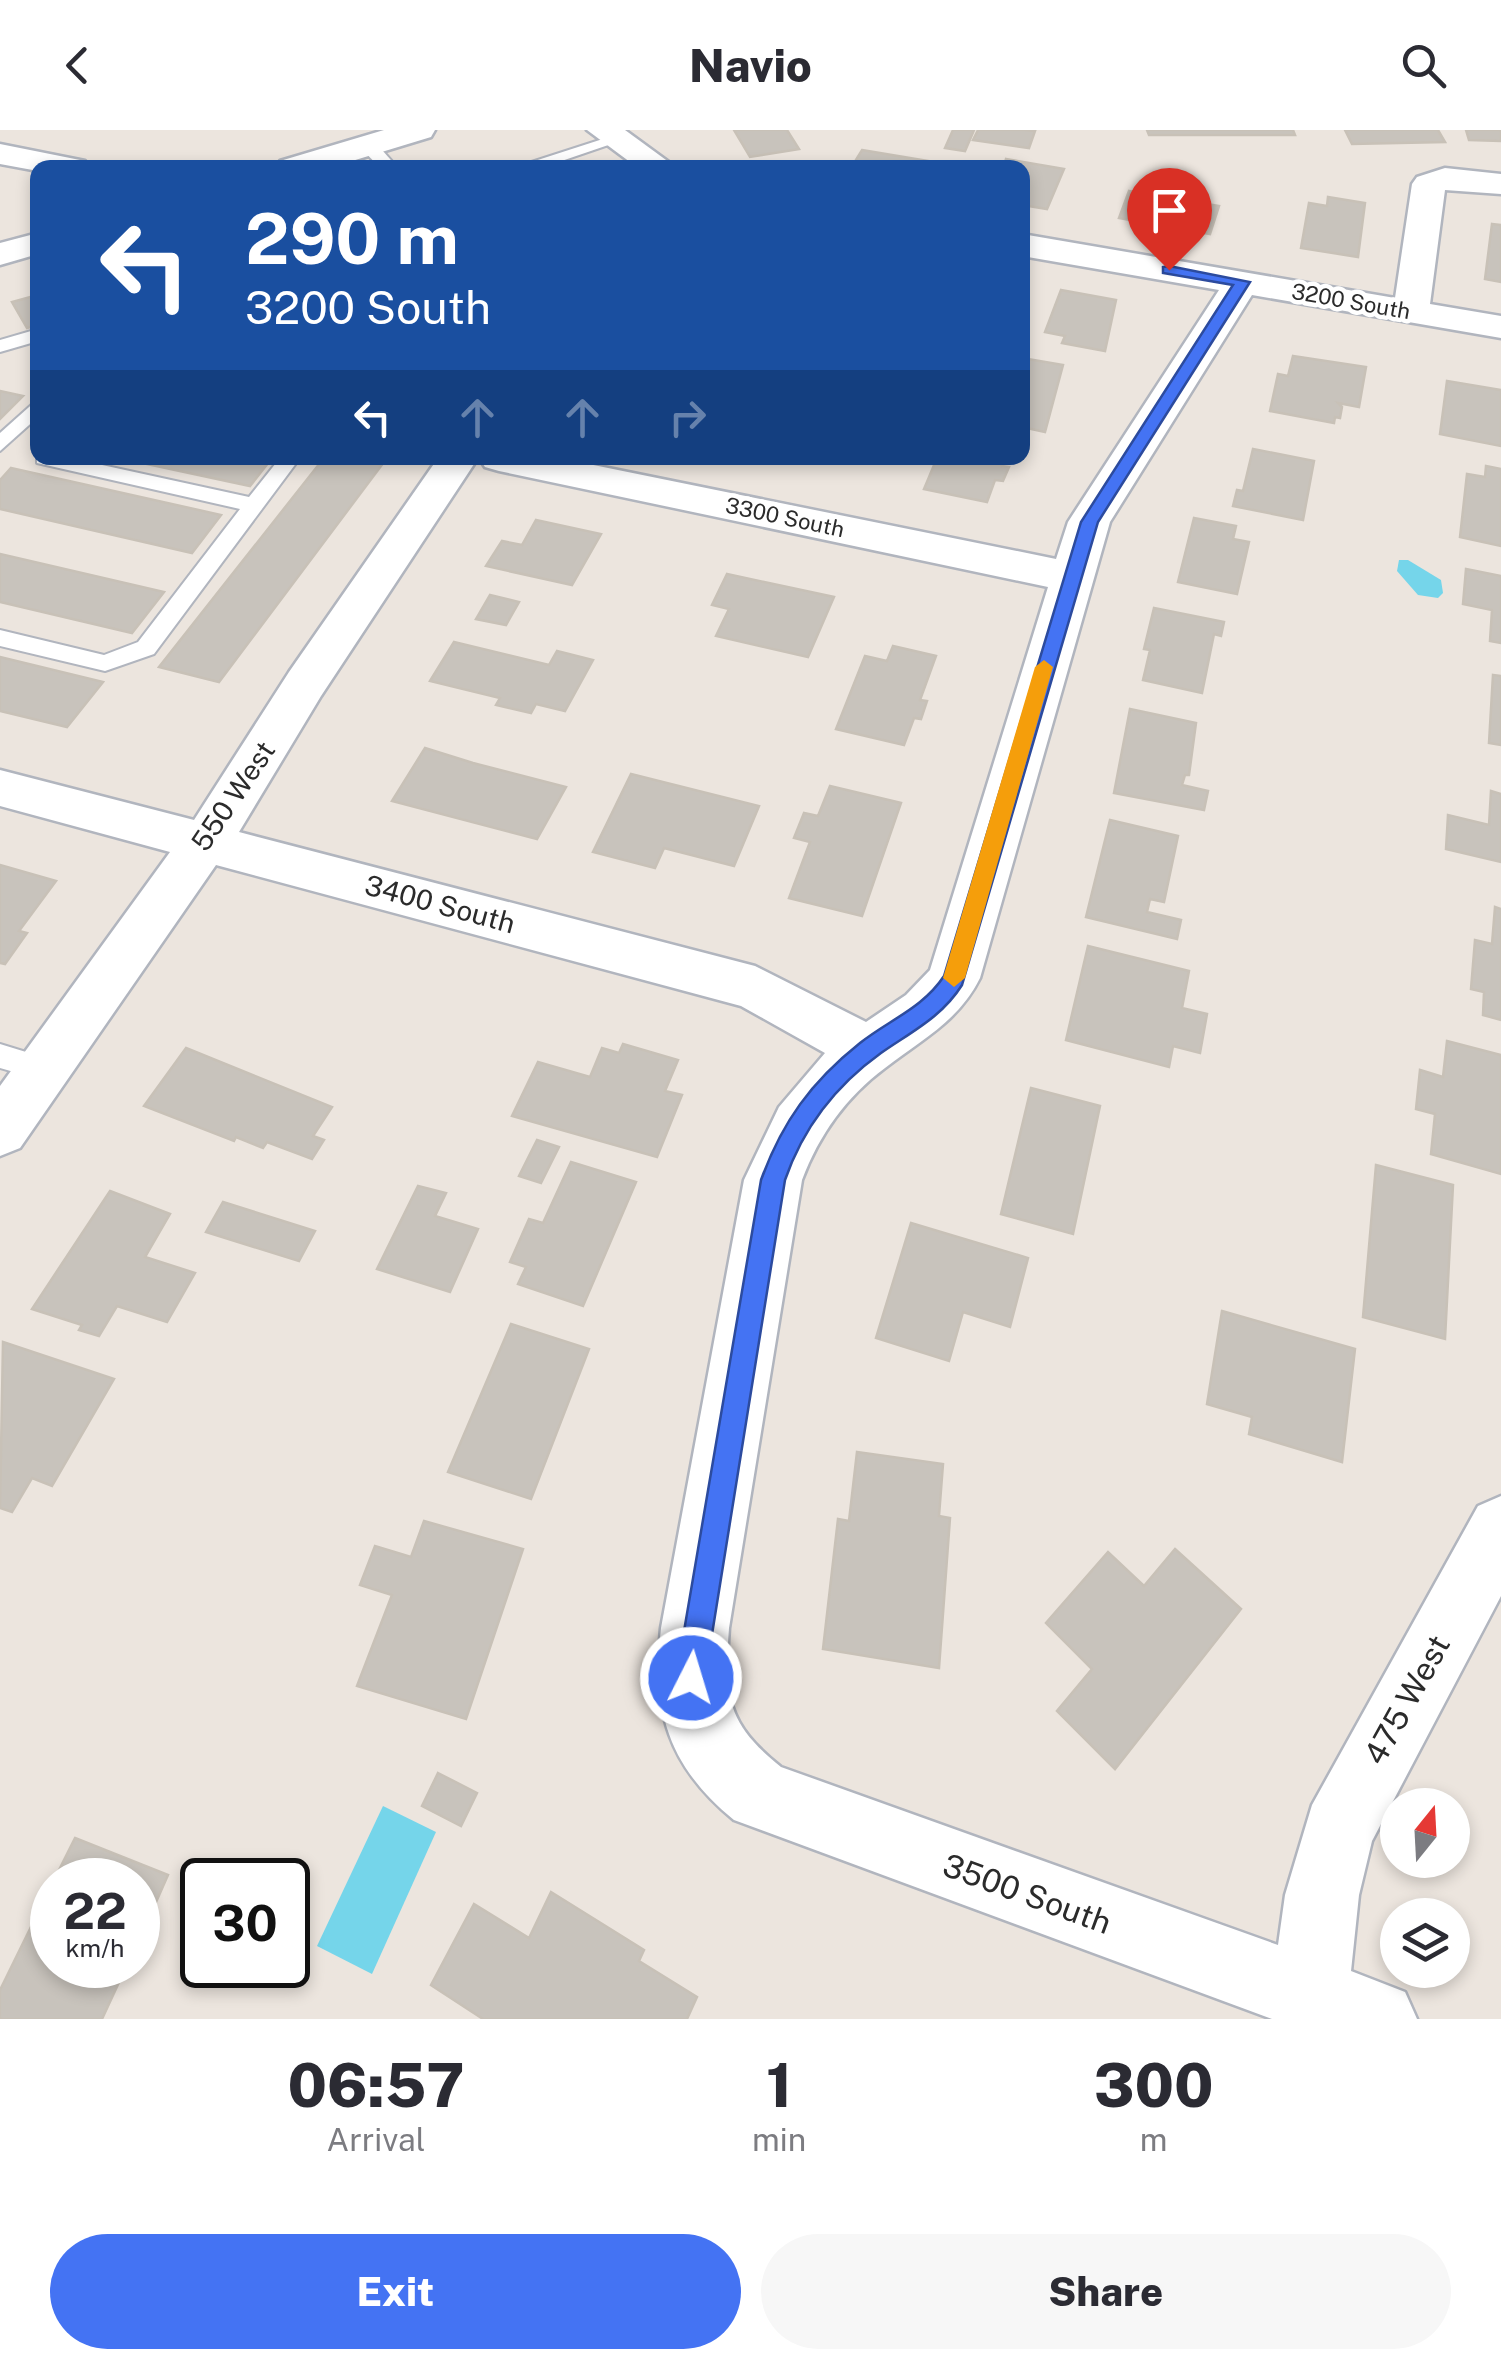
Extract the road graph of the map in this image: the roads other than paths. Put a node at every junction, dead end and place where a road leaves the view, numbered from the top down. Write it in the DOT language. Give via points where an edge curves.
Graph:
graph roads {
  1 [pos="420,130"];
  2 [pos="609,135"];
  3 [pos="0,154"];
  4 [pos="379,156"];
  5 [pos="32,160"];
  6 [pos="350,160"];
  7 [pos="560,160"];
  8 [pos="648,160"];
  9 [pos="1501,184"];
  10 [pos="30,245"];
  11 [pos="1030,246"];
  12 [pos="0,254"];
  13 [pos="1242,282"];
  14 [pos="1410,311"];
  15 [pos="1501,327"];
  16 [pos="30,338"];
  17 [pos="0,349"];
  18 [pos="30,358"];
  19 [pos="30,414"];
  20 [pos="0,446"];
  21 [pos="30,454"];
  22 [pos="76,465"];
  23 [pos="285,465"];
  24 [pos="453,465"];
  25 [pos="533,465"];
  26 [pos="712,465"];
  27 [pos="693,498"];
  28 [pos="254,506"];
  29 [pos="1071,578"];
  30 [pos="0,638"];
  31 [pos="0,788"];
  32 [pos="204,842"];
  33 [pos="868,1050"];
  34 [pos="21,1062"];
  35 [pos="0,1130"];
  36 [pos="1501,1529"];
  37 [pos="1310,1994"];
  38 [pos="1378,2019"];
  1 -- 4 [label="street"];
  2 -- 7 [label="lane"];
  2 -- 8 [label="street"];
  3 -- 5 [label="street"];
  4 -- 6 [label="street"];
  9 -- 14 [label="street" via="1437,179 1426,188"];
  10 -- 12 [label="street"];
  11 -- 13 [label="street, 3200 South"];
  13 -- 14 [label="street, 3200 South"];
  13 -- 29 [label="street" via="1099,502"];
  14 -- 15 [label="street, 3200 South"];
  16 -- 17 [label="lane"];
  17 -- 18 [label="lane"];
  19 -- 20 [label="lane"];
  20 -- 21 [label="lane"];
  22 -- 28 [label="lane"];
  23 -- 28 [label="lane"];
  24 -- 32 [label="street, 550 West"];
  25 -- 27 [label="street, 3300 South"];
  26 -- 27 [label="street"];
  27 -- 29 [label="street, 3300 South"];
  28 -- 30 [label="lane" via="146,648 105,663"];
  29 -- 33 [label="street" via="954,978 939,1002"];
  31 -- 32 [label="street, 3400 South"];
  32 -- 33 [label="street, 3400 South" via="754,988"];
  32 -- 34 [label="street, 550 West"];
  33 -- 37 [label="street, 3500 South" via="810,1104 788,1137 773,1180 694,1640 691,1678 700,1732 735,1778 786,1808"];
  34 -- 35 [label="street, 550 West"];
  36 -- 37 [label="street, 475 West" via="1338,1831"];
  37 -- 38 [label="street, 3500 South"];
}
